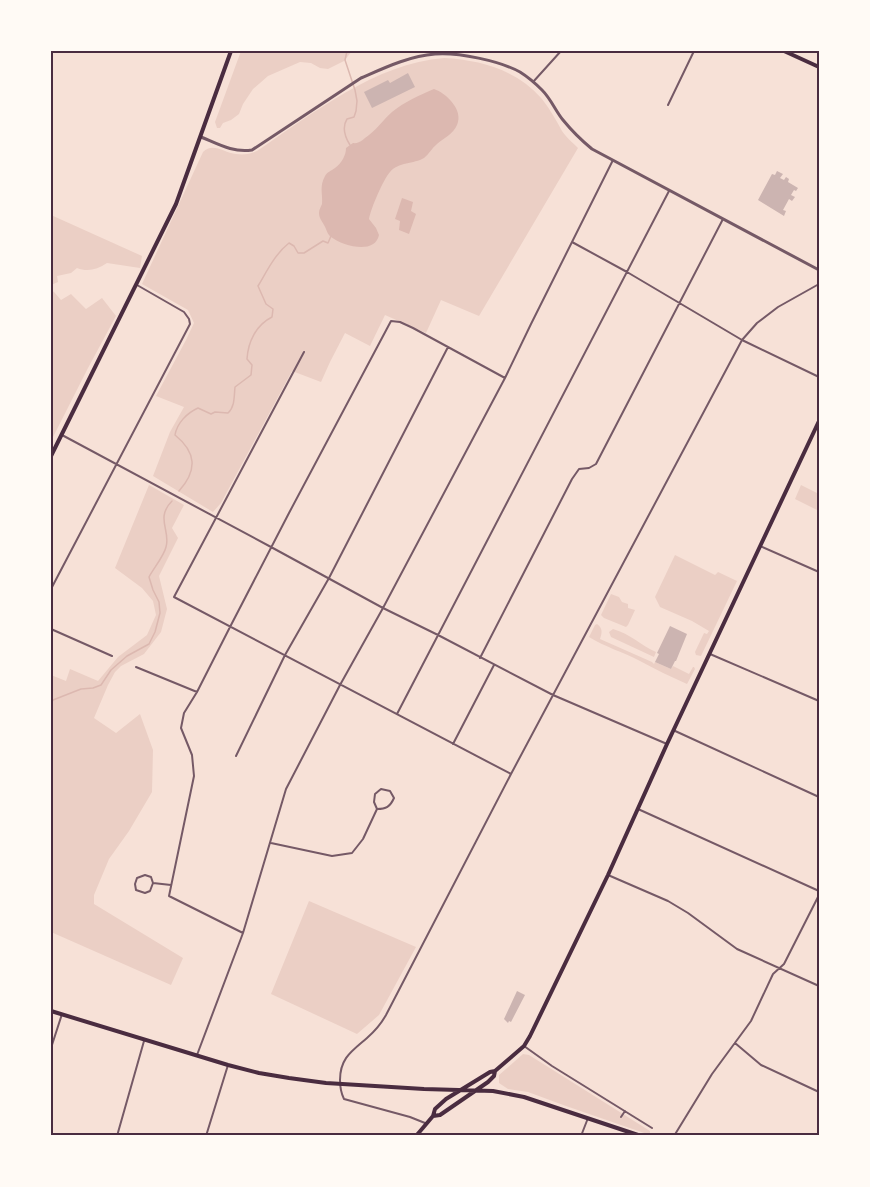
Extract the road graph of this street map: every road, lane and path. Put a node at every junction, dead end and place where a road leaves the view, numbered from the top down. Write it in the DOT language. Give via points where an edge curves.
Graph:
graph roads {
  1 [pos="231,51"];
  2 [pos="561,51"];
  3 [pos="694,51"];
  4 [pos="784,51"];
  5 [pos="819,67"];
  6 [pos="533,82"];
  7 [pos="668,105"];
  8 [pos="201,137"];
  9 [pos="613,160"];
  10 [pos="669,190"];
  11 [pos="723,219"];
  12 [pos="572,242"];
  13 [pos="819,270"];
  14 [pos="627,272"];
  15 [pos="819,284"];
  16 [pos="137,285"];
  17 [pos="680,304"];
  18 [pos="742,339"];
  19 [pos="448,347"];
  20 [pos="304,352"];
  21 [pos="819,377"];
  22 [pos="505,378"];
  23 [pos="819,421"];
  24 [pos="62,435"];
  25 [pos="51,456"];
  26 [pos="116,464"];
  27 [pos="216,517"];
  28 [pos="760,546"];
  29 [pos="272,547"];
  30 [pos="819,572"];
  31 [pos="329,578"];
  32 [pos="51,589"];
  33 [pos="383,608"];
  34 [pos="230,627"];
  35 [pos="51,629"];
  36 [pos="438,635"];
  37 [pos="710,654"];
  38 [pos="285,655"];
  39 [pos="112,656"];
  40 [pos="480,657"];
  41 [pos="494,665"];
  42 [pos="136,667"];
  43 [pos="340,685"];
  44 [pos="197,693"];
  45 [pos="553,695"];
  46 [pos="819,701"];
  47 [pos="397,714"];
  48 [pos="674,730"];
  49 [pos="453,744"];
  50 [pos="667,744"];
  51 [pos="236,756"];
  52 [pos="511,774"];
  53 [pos="819,797"];
  54 [pos="377,809"];
  55 [pos="638,809"];
  56 [pos="271,843"];
  57 [pos="608,875"];
  58 [pos="153,883"];
  59 [pos="171,885"];
  60 [pos="819,893"];
  61 [pos="243,933"];
  62 [pos="779,968"];
  63 [pos="819,986"];
  64 [pos="51,1011"];
  65 [pos="62,1014"];
  66 [pos="144,1040"];
  67 [pos="735,1043"];
  68 [pos="524,1046"];
  69 [pos="51,1048"];
  70 [pos="196,1056"];
  71 [pos="228,1065"];
  72 [pos="495,1071"];
  73 [pos="340,1083"];
  74 [pos="460,1090"];
  75 [pos="474,1091"];
  76 [pos="819,1092"];
  77 [pos="625,1111"];
  78 [pos="433,1116"];
  79 [pos="621,1117"];
  80 [pos="588,1118"];
  81 [pos="425,1124"];
  82 [pos="652,1128"];
  83 [pos="117,1136"];
  84 [pos="206,1136"];
  85 [pos="416,1136"];
  86 [pos="581,1136"];
  87 [pos="641,1136"];
  88 [pos="674,1136"];
  1 -- 8 [label="main road"];
  2 -- 6 [label="street"];
  3 -- 7 [label="street"];
  4 -- 5 [label="main road"];
  6 -- 8 [label="street" via="520,72 495,63 458,55 428,55 361,78 252,150 233,150"];
  6 -- 9 [label="street" via="575,135"];
  8 -- 16 [label="main road" via="176,204"];
  9 -- 10 [label="street"];
  9 -- 12 [label="street"];
  10 -- 11 [label="street"];
  10 -- 14 [label="street"];
  11 -- 13 [label="street"];
  11 -- 17 [label="street"];
  12 -- 14 [label="street"];
  12 -- 22 [label="street"];
  14 -- 17 [label="street"];
  14 -- 36 [label="street"];
  15 -- 18 [label="street" via="778,307"];
  16 -- 24 [label="main road"];
  16 -- 26 [label="street" via="184,312 190,324"];
  17 -- 18 [label="street"];
  17 -- 40 [label="street" via="596,464 579,469 572,479"];
  18 -- 21 [label="street"];
  18 -- 45 [label="street"];
  19 -- 22 [label="street"];
  19 -- 29 [label="street" via="391,321"];
  19 -- 31 [label="street"];
  20 -- 27 [label="street"];
  22 -- 33 [label="street"];
  23 -- 28 [label="main road"];
  24 -- 25 [label="main road"];
  24 -- 26 [label="street"];
  26 -- 27 [label="street"];
  26 -- 32 [label="street"];
  27 -- 29 [label="street"];
  27 -- 34 [label="street" via="174,597"];
  28 -- 30 [label="street"];
  28 -- 37 [label="main road"];
  29 -- 31 [label="street"];
  29 -- 34 [label="street"];
  31 -- 33 [label="street"];
  31 -- 38 [label="street"];
  33 -- 36 [label="street"];
  33 -- 43 [label="street"];
  34 -- 38 [label="street"];
  34 -- 44 [label="street"];
  35 -- 39 [label="street"];
  36 -- 40 [label="street"];
  36 -- 47 [label="street"];
  37 -- 46 [label="street"];
  37 -- 48 [label="main road"];
  38 -- 43 [label="street"];
  38 -- 51 [label="street"];
  40 -- 41 [label="street"];
  41 -- 45 [label="street"];
  41 -- 49 [label="street"];
  42 -- 44 [label="street"];
  43 -- 47 [label="street"];
  43 -- 56 [label="street" via="286,789"];
  44 -- 59 [label="street" via="184,713 181,728 192,755 194,776"];
  45 -- 50 [label="street"];
  45 -- 52 [label="street"];
  47 -- 49 [label="street"];
  48 -- 50 [label="main road"];
  48 -- 53 [label="street"];
  49 -- 52 [label="street"];
  50 -- 55 [label="main road"];
  52 -- 73 [label="street" via="386,1015 343,1062"];
  54 -- 54 [label="street" via="375,794 381,789 390,791 394,798 391,804 386,809"];
  54 -- 56 [label="street" via="352,853 333,856"];
  55 -- 57 [label="main road"];
  55 -- 60 [label="street"];
  56 -- 61 [label="street"];
  57 -- 62 [label="street" via="668,901 737,949"];
  57 -- 68 [label="main road"];
  58 -- 58 [label="street" via="151,877 142,875 137,878 136,890 145,894"];
  58 -- 59 [label="street"];
  59 -- 61 [label="street" via="169,896"];
  60 -- 62 [label="street"];
  61 -- 70 [label="street"];
  62 -- 63 [label="street"];
  62 -- 67 [label="street"];
  64 -- 65 [label="main road"];
  65 -- 66 [label="main road"];
  65 -- 69 [label="street"];
  66 -- 70 [label="main road"];
  66 -- 83 [label="street"];
  67 -- 76 [label="street" via="761,1065"];
  67 -- 88 [label="street"];
  68 -- 72 [label="main road"];
  68 -- 77 [label="street"];
  70 -- 71 [label="main road"];
  71 -- 73 [label="main road" via="289,1078"];
  71 -- 84 [label="street"];
  72 -- 74 [label="main road"];
  72 -- 75 [label="main road"];
  73 -- 74 [label="main road"];
  73 -- 81 [label="street" via="346,1101"];
  74 -- 75 [label="main road"];
  74 -- 78 [label="main road" via="438,1106"];
  75 -- 78 [label="main road"];
  75 -- 80 [label="main road" via="524,1097"];
  77 -- 79 [label="street"];
  77 -- 82 [label="street"];
  78 -- 81 [label="main road"];
  80 -- 86 [label="street"];
  80 -- 87 [label="main road"];
  81 -- 85 [label="main road"];
}
